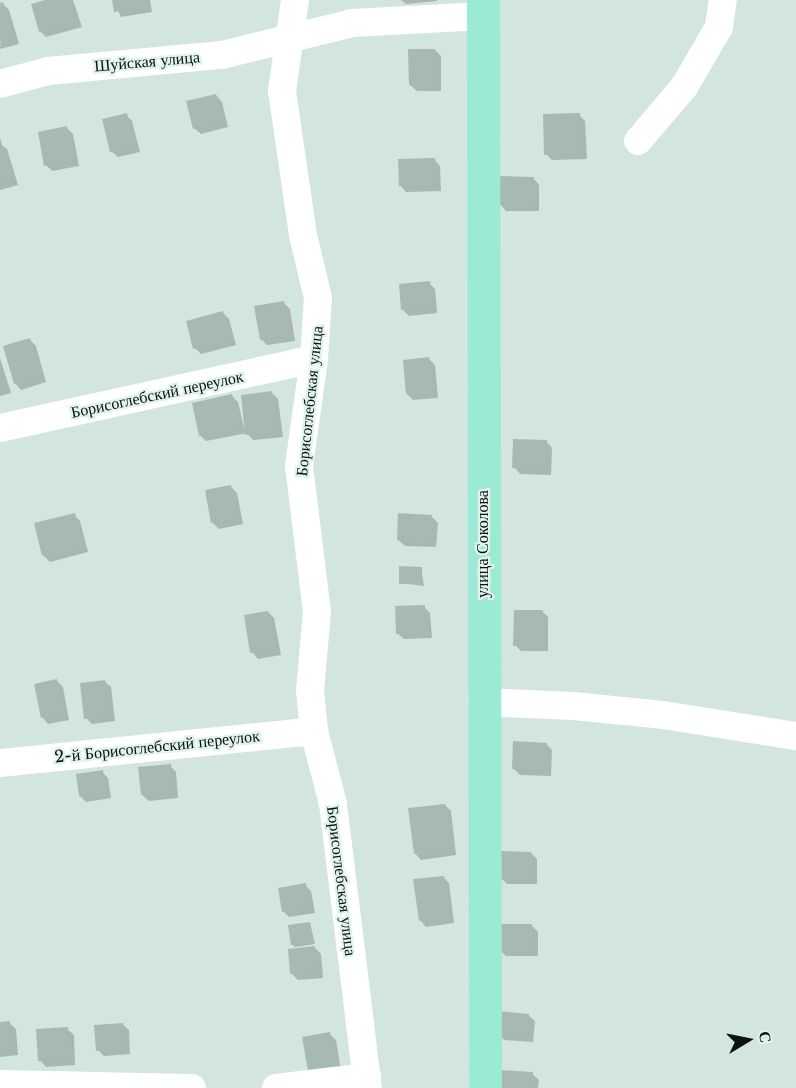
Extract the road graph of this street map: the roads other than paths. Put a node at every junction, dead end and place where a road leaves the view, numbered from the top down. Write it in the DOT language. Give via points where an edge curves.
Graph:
graph roads {
  1 [pos="295,0"];
  2 [pos="723,0"];
  3 [pos="483,8"];
  4 [pos="292,34"];
  5 [pos="0,84"];
  6 [pos="638,141"];
  7 [pos="314,359"];
  8 [pos="0,428"];
  9 [pos="482,702"];
  10 [pos="314,730"];
  11 [pos="796,736"];
  12 [pos="0,763"];
  13 [pos="367,1083"];
  14 [pos="0,1084"];
  15 [pos="192,1088"];
  16 [pos="276,1088"];
  17 [pos="485,1088"];
  1 -- 4 [label="street, Борисоглебская улица"];
  2 -- 6 [label="street" via="718,27 684,87"];
  3 -- 4 [label="street, Шуйская улица"];
  3 -- 9 [label="main road, улица Соколова"];
  4 -- 5 [label="street, Шуйская улица" via="222,55 48,71"];
  4 -- 7 [label="street, Борисоглебская улица" via="282,91 303,235 318,298"];
  7 -- 8 [label="street, Борисоглебский переулок"];
  7 -- 10 [label="street, Борисоглебская улица" via="299,466 317,612 310,690"];
  9 -- 11 [label="street" via="573,705"];
  9 -- 17 [label="main road, улица Соколова"];
  10 -- 12 [label="street, 2-й Борисоглебский переулок"];
  10 -- 13 [label="street, Борисоглебская улица" via="333,804"];
  13 -- 16 [label="street"];
  14 -- 15 [label="street"];
}
